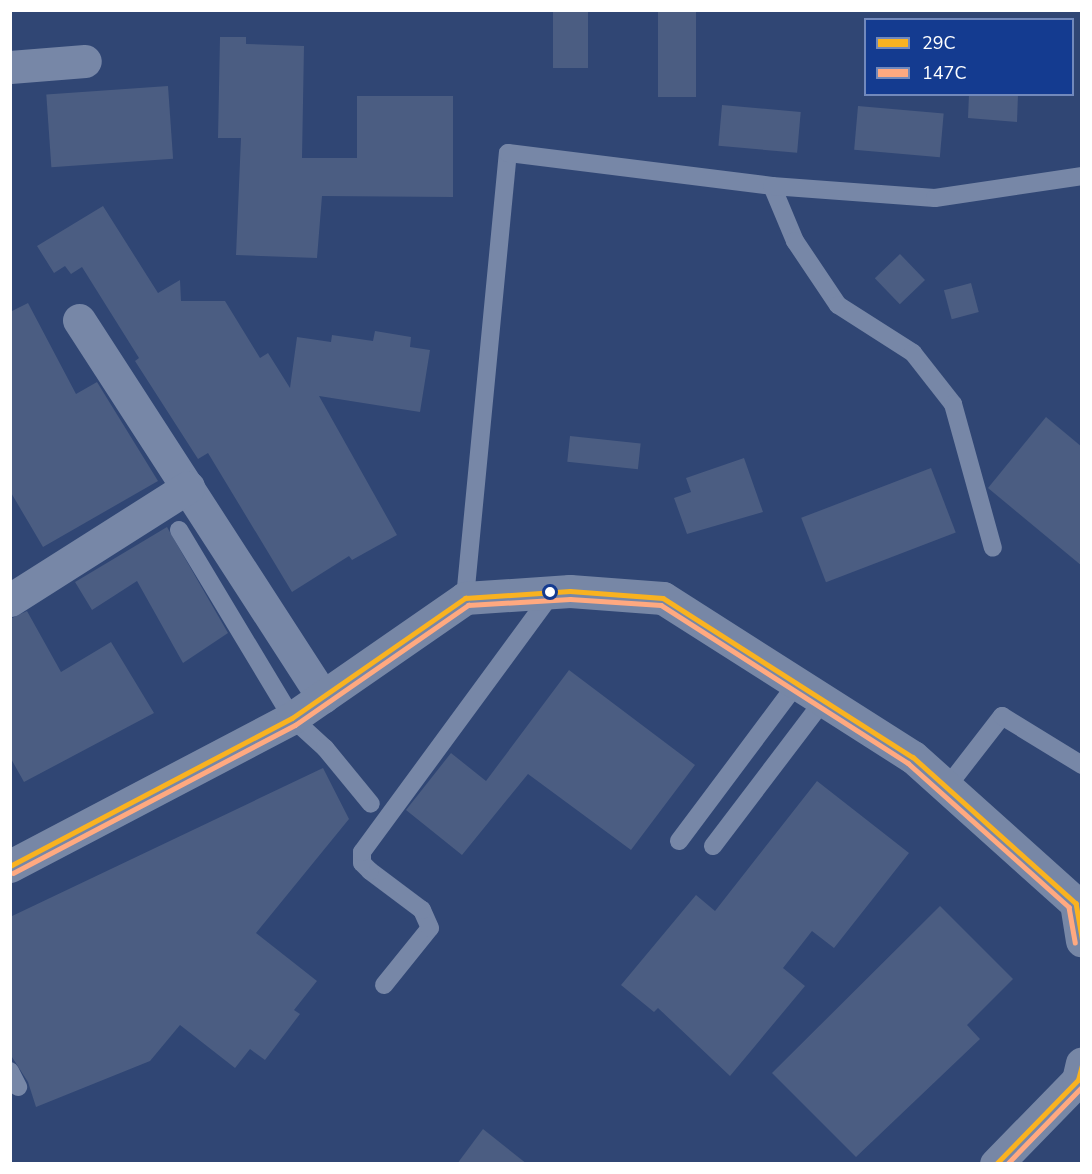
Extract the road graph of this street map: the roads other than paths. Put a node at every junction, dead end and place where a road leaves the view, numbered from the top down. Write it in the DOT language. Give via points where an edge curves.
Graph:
graph roads {
  1 [pos="85,61"];
  2 [pos="10,67"];
  3 [pos="1082,176"];
  4 [pos="772,186"];
  5 [pos="79,320"];
  6 [pos="188,487"];
  7 [pos="178,530"];
  8 [pos="993,548"];
  9 [pos="553,592"];
  10 [pos="465,598"];
  11 [pos="10,600"];
  12 [pos="797,683"];
  13 [pos="323,697"];
  14 [pos="824,700"];
  15 [pos="292,718"];
  16 [pos="1082,765"];
  17 [pos="947,787"];
  18 [pos="371,804"];
  19 [pos="679,841"];
  20 [pos="713,846"];
  21 [pos="10,866"];
  22 [pos="1082,941"];
  23 [pos="384,985"];
  24 [pos="1082,1063"];
  25 [pos="996,1164"];
  1 -- 2 [label="street"];
  3 -- 4 [label="lane" via="934,198"];
  4 -- 8 [label="lane" via="795,241 838,305 913,353 953,404"];
  4 -- 10 [label="lane" via="508,153"];
  5 -- 6 [label="street"];
  6 -- 11 [label="street"];
  6 -- 13 [label="street"];
  7 -- 15 [label="lane"];
  9 -- 10 [label="main road"];
  9 -- 12 [label="main road" via="663,598"];
  9 -- 23 [label="lane" via="362,852 362,863 422,910 430,928"];
  10 -- 13 [label="main road"];
  12 -- 14 [label="main road"];
  12 -- 19 [label="lane"];
  13 -- 15 [label="main road"];
  14 -- 17 [label="main road" via="913,757"];
  14 -- 20 [label="lane"];
  15 -- 18 [label="lane" via="325,748"];
  15 -- 21 [label="main road"];
  16 -- 17 [label="lane" via="1002,716"];
  17 -- 22 [label="main road" via="1076,903"];
  24 -- 25 [label="main road" via="1078,1080"];
}
